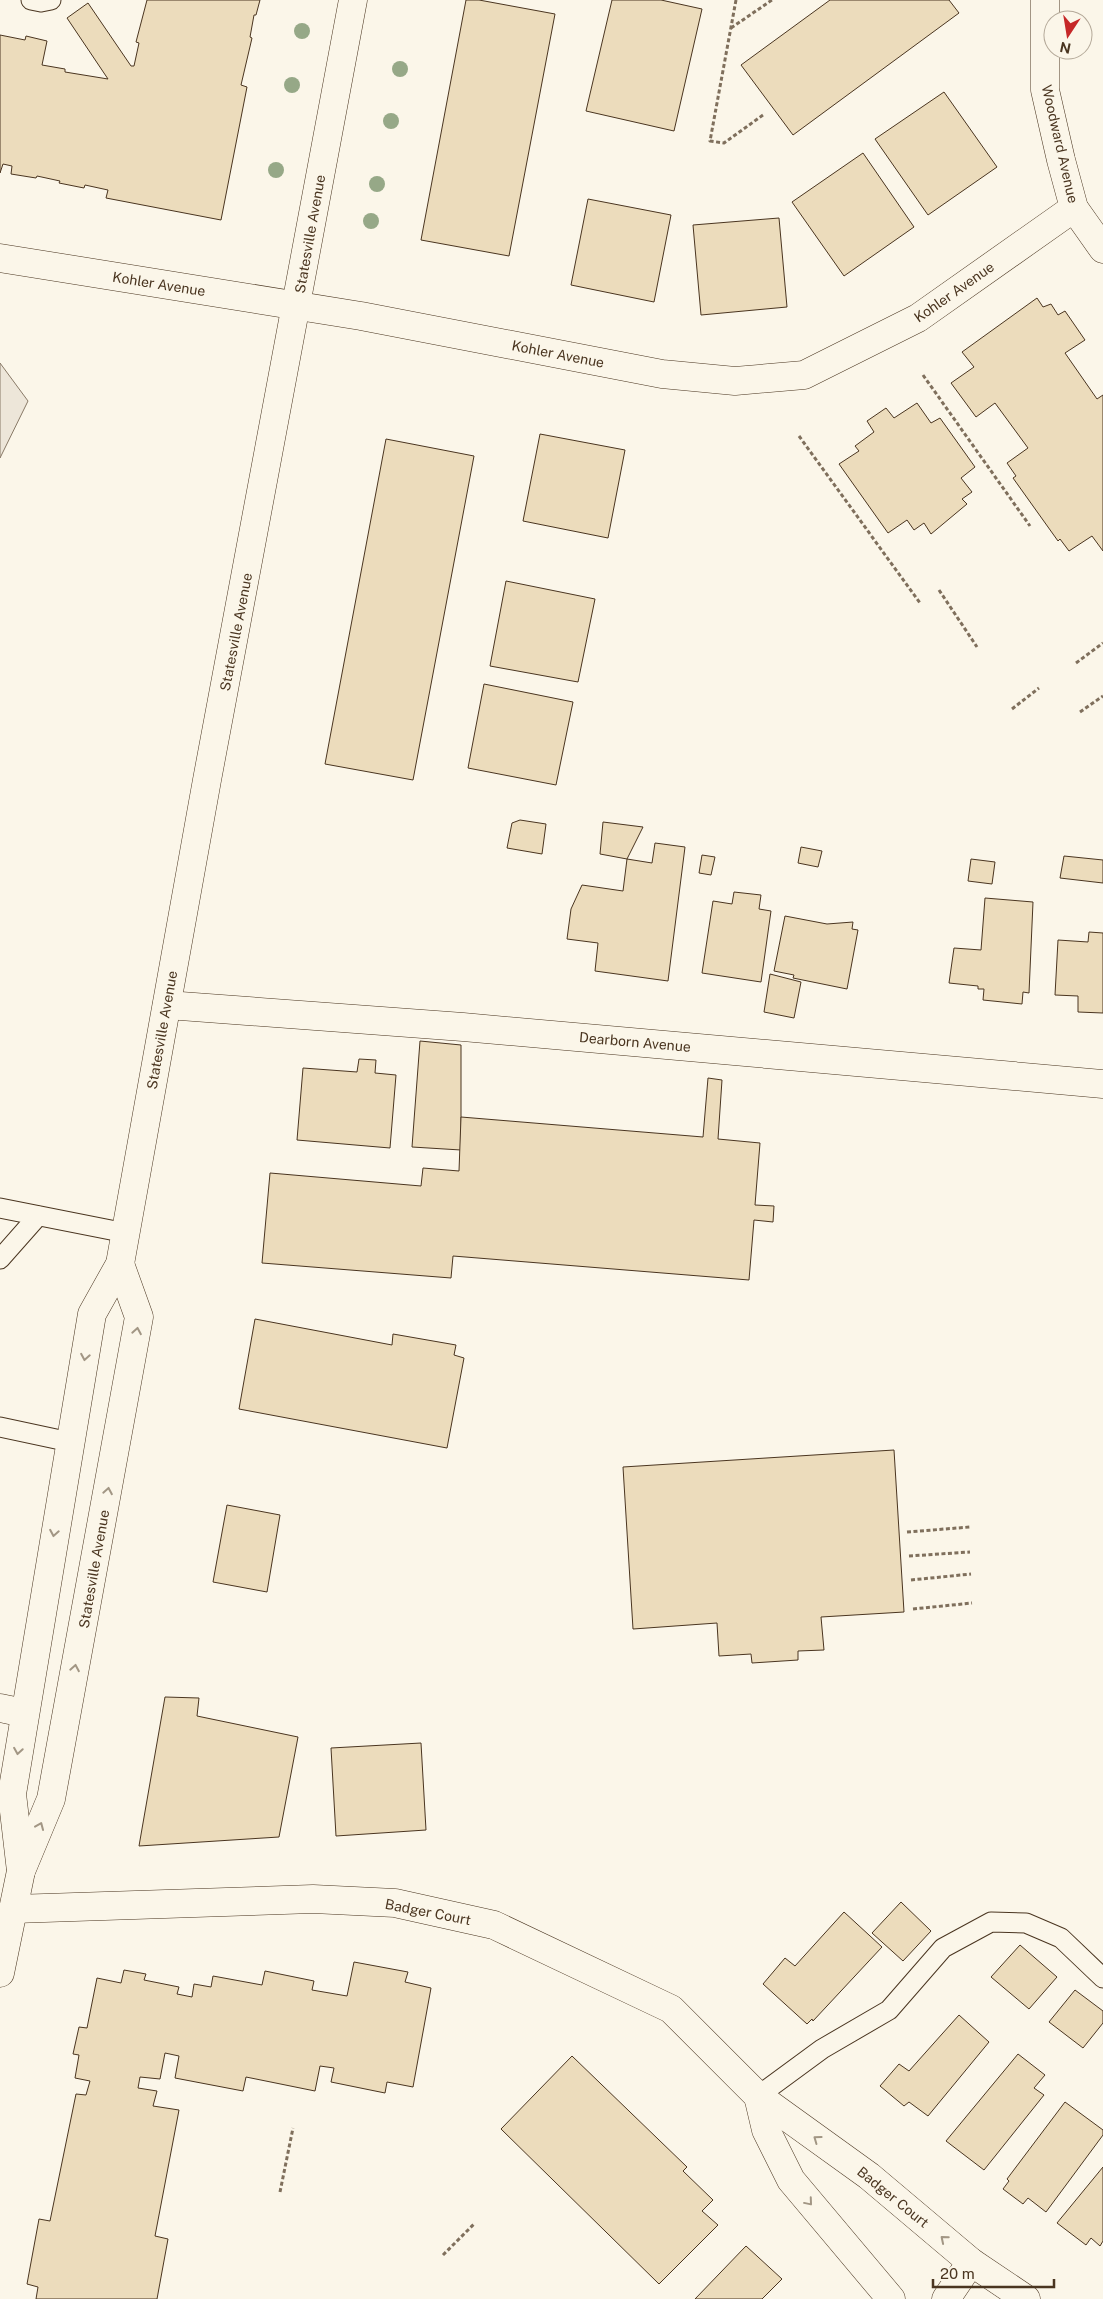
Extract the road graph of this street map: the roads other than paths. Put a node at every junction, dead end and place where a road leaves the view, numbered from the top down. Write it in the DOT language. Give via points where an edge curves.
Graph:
graph roads {
  1 [pos="31,0"];
  2 [pos="51,0"];
  3 [pos="353,0"];
  4 [pos="1045,0"];
  5 [pos="1074,208"];
  6 [pos="1103,250"];
  7 [pos="0,258"];
  8 [pos="297,306"];
  9 [pos="167,1005"];
  10 [pos="1103,1084"];
  11 [pos="0,1208"];
  12 [pos="38,1216"];
  13 [pos="126,1233"];
  14 [pos="0,1259"];
  15 [pos="120,1264"];
  16 [pos="0,1427"];
  17 [pos="70,1442"];
  18 [pos="12,1710"];
  19 [pos="20,1871"];
  20 [pos="14,1909"];
  21 [pos="0,1973"];
  22 [pos="1103,1978"];
  23 [pos="758,2096"];
  24 [pos="971,2262"];
  25 [pos="891,2299"];
  26 [pos="946,2299"];
  27 [pos="1026,2299"];
  1 -- 2 [label="lane"];
  3 -- 8 [label="street, Statesville Avenue"];
  4 -- 5 [label="street, Woodward Avenue" via="1046,90"];
  5 -- 6 [label="street, Woodward Avenue"];
  5 -- 8 [label="street, Kohler Avenue" via="918,318 804,375 735,381 671,375"];
  7 -- 8 [label="street, Kohler Avenue"];
  8 -- 9 [label="street, Statesville Avenue"];
  9 -- 10 [label="street, Dearborn Avenue" via="463,1027"];
  9 -- 13 [label="street, Statesville Avenue"];
  11 -- 12 [label="lane"];
  12 -- 13 [label="lane"];
  12 -- 14 [label="lane"];
  13 -- 15 [label="street, Statesville Avenue"];
  15 -- 17 [label="street, Statesville Avenue, one-way" via="92,1314"];
  19 -- 15 [label="street, Statesville Avenue, one-way" via="52,1799 140,1317"];
  16 -- 17 [label="lane"];
  17 -- 18 [label="street, Statesville Avenue, one-way"];
  18 -- 19 [label="street, Statesville Avenue, one-way" via="12,1794"];
  19 -- 20 [label="street, Statesville Avenue"];
  20 -- 21 [label="street, Statesville Avenue"];
  20 -- 23 [label="street, Badger Court" via="313,1899 395,1903 494,1925 671,2009"];
  22 -- 23 [label="lane" via="1061,1938 1026,1924 991,1922 942,1948 889,2010 822,2049"];
  24 -- 23 [label="street, Badger Court, one-way" via="869,2176"];
  23 -- 25 [label="street, one-way" via="766,2130 791,2180"];
  24 -- 26 [label="street"];
  24 -- 27 [label="street, Badger Court"];
}
